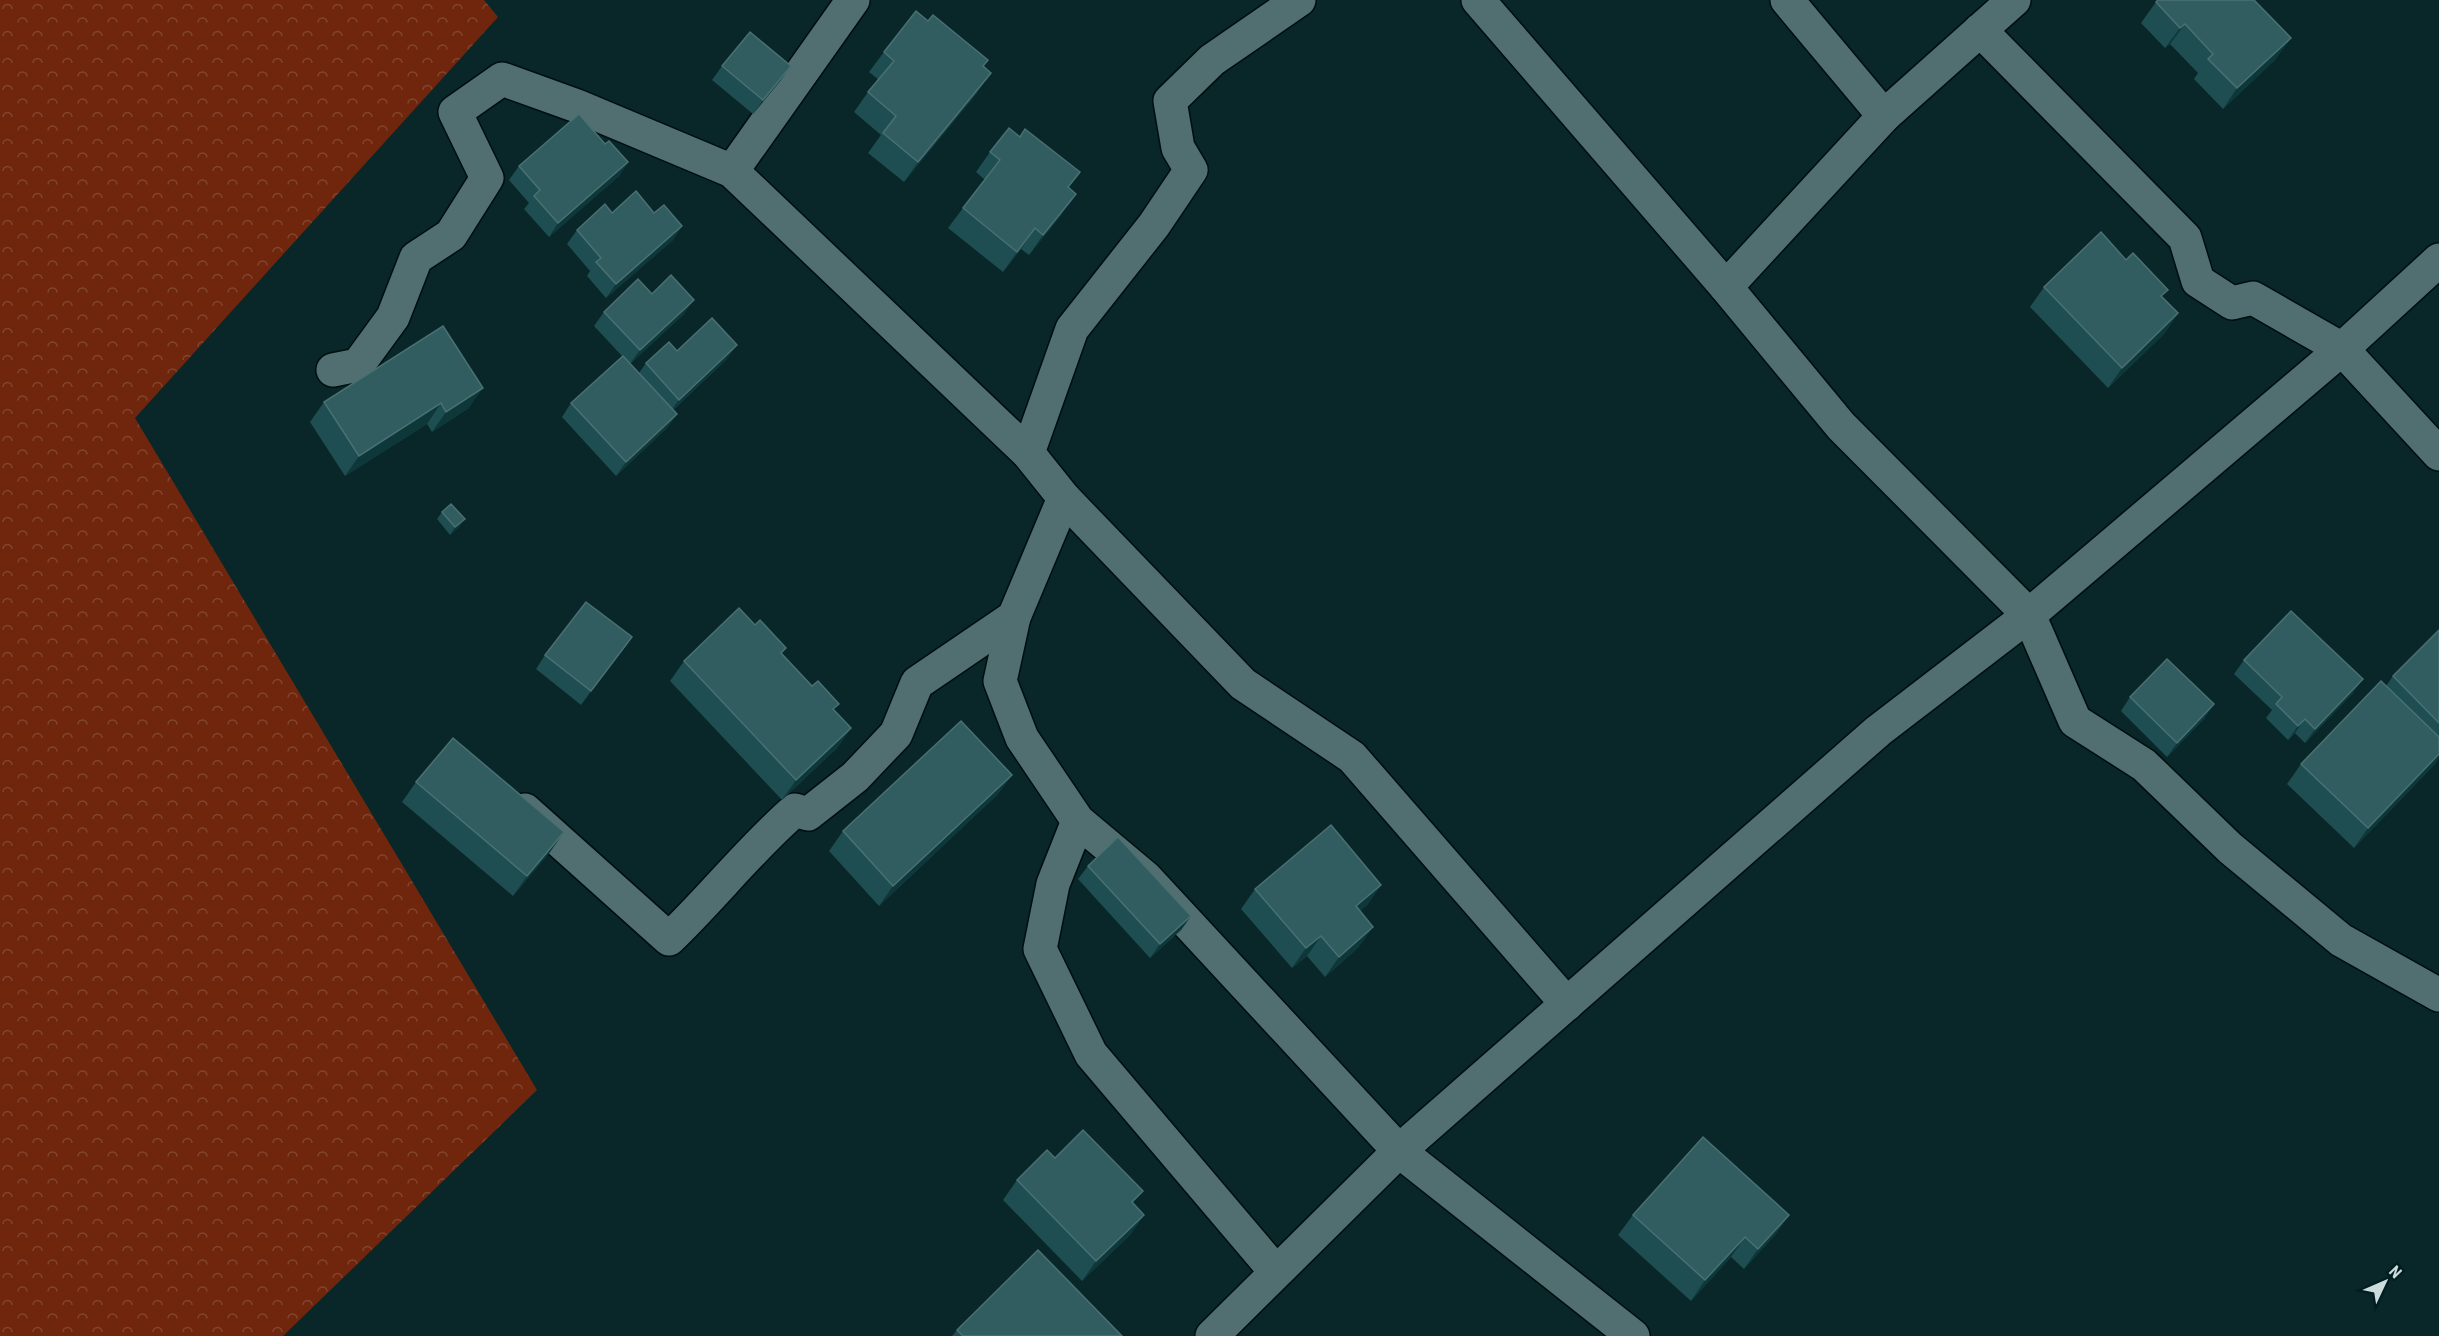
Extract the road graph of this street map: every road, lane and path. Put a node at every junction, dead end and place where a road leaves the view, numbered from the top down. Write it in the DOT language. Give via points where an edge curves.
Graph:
graph roads {
  1 [pos="854,0"];
  2 [pos="1299,0"];
  3 [pos="1478,0"];
  4 [pos="1787,0"];
  5 [pos="2014,0"];
  6 [pos="1980,30"];
  7 [pos="1884,116"];
  8 [pos="732,171"];
  9 [pos="2439,260"];
  10 [pos="1726,287"];
  11 [pos="2342,349"];
  12 [pos="333,370"];
  13 [pos="1028,453"];
  14 [pos="2439,454"];
  15 [pos="1064,498"];
  16 [pos="2029,615"];
  17 [pos="1014,617"];
  18 [pos="502,789"];
  19 [pos="1078,821"];
  20 [pos="2439,995"];
  21 [pos="1566,1004"];
  22 [pos="1399,1151"];
  23 [pos="1276,1272"];
  24 [pos="1212,1336"];
  25 [pos="1633,1336"];
  1 -- 8 [label="street"];
  2 -- 13 [label="street" via="1212,60 1170,101 1178,148 1191,170 1154,225 1072,329"];
  3 -- 10 [label="street"];
  4 -- 7 [label="street"];
  5 -- 6 [label="street"];
  6 -- 7 [label="street"];
  6 -- 11 [label="street" via="2185,238 2198,281 2232,303 2253,298"];
  7 -- 10 [label="street"];
  8 -- 12 [label="street" via="502,79 455,112 487,178 451,235 416,258 393,317 358,365"];
  8 -- 13 [label="street"];
  9 -- 11 [label="street"];
  10 -- 16 [label="street" via="1841,426"];
  11 -- 14 [label="street"];
  11 -- 16 [label="street"];
  13 -- 15 [label="street"];
  15 -- 17 [label="street"];
  15 -- 21 [label="street" via="1243,684 1352,757"];
  16 -- 20 [label="street" via="2075,721 2144,765 2230,848 2341,940"];
  16 -- 21 [label="street" via="1878,731"];
  17 -- 18 [label="street" via="917,683 896,734 855,777 808,814 795,810 669,939"];
  17 -- 19 [label="street" via="1000,681 1022,738"];
  19 -- 22 [label="street" via="1146,878"];
  19 -- 23 [label="street" via="1053,884 1040,949 1091,1054"];
  21 -- 22 [label="street"];
  22 -- 23 [label="street"];
  22 -- 25 [label="street"];
  23 -- 24 [label="street"];
}
